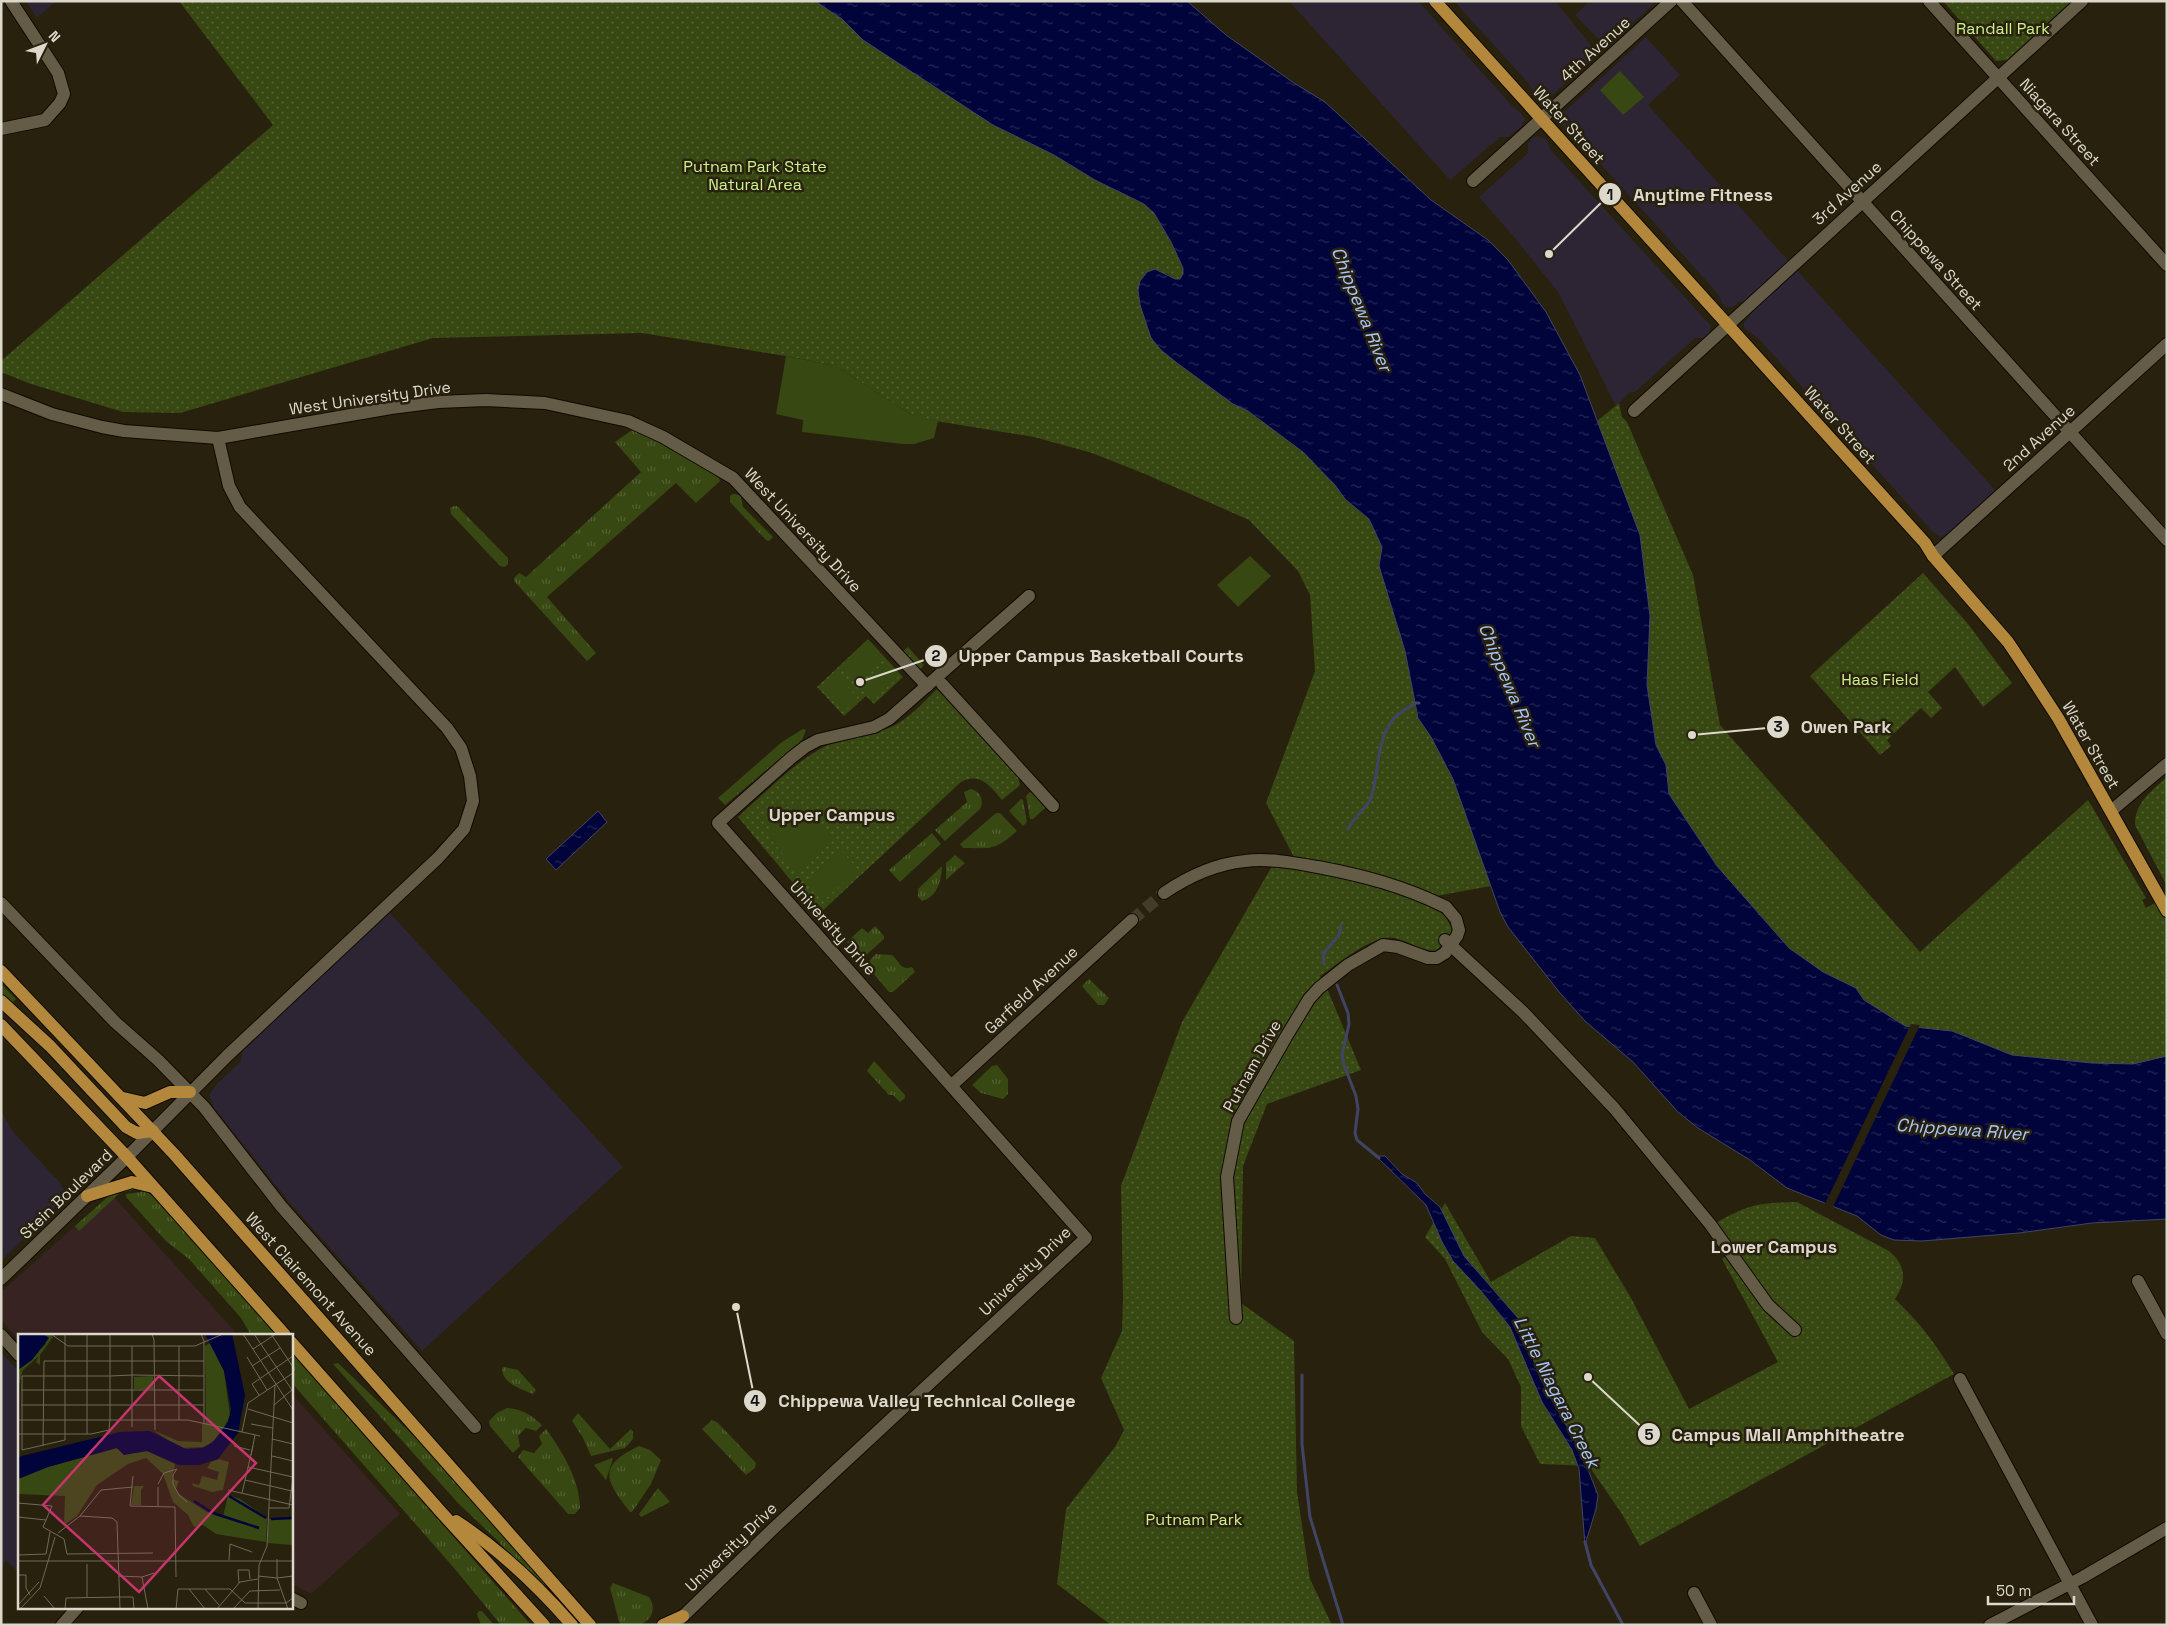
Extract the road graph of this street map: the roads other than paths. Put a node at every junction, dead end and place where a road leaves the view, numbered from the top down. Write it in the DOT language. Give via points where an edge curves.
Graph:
graph roads {
  1 [pos="11,1"];
  2 [pos="1435,1"];
  3 [pos="1671,1"];
  4 [pos="1682,1"];
  5 [pos="1929,1"];
  6 [pos="2082,1"];
  7 [pos="1998,78"];
  8 [pos="1542,119"];
  9 [pos="1,130"];
  10 [pos="1473,181"];
  11 [pos="1862,202"];
  12 [pos="2167,265"];
  13 [pos="1728,325"];
  14 [pos="2167,344"];
  15 [pos="1,394"];
  16 [pos="1634,411"];
  17 [pos="2070,433"];
  18 [pos="218,438"];
  19 [pos="2167,540"];
  20 [pos="1933,556"];
  21 [pos="1029,596"];
  22 [pos="942,684"];
  23 [pos="927,686"];
  24 [pos="2167,764"];
  25 [pos="1053,806"];
  26 [pos="2111,811"];
  27 [pos="1164,893"];
  28 [pos="1,903"];
  29 [pos="2167,911"];
  30 [pos="1132,920"];
  31 [pos="1448,943"];
  32 [pos="1,971"];
  33 [pos="1,1001"];
  34 [pos="1,1025"];
  35 [pos="952,1085"];
  36 [pos="190,1092"];
  37 [pos="122,1098"];
  38 [pos="153,1131"];
  39 [pos="127,1157"];
  40 [pos="156,1188"];
  41 [pos="87,1196"];
  42 [pos="1,1279"];
  43 [pos="2138,1281"];
  44 [pos="1236,1318"];
  45 [pos="1795,1330"];
  46 [pos="284,1334"];
  47 [pos="2167,1334"];
  48 [pos="1,1335"];
  49 [pos="292,1343"];
  50 [pos="18,1354"];
  51 [pos="1960,1379"];
  52 [pos="475,1427"];
  53 [pos="441,1512"];
  54 [pos="2167,1528"];
  55 [pos="2069,1584"];
  56 [pos="1694,1593"];
  57 [pos="77,1608"];
  58 [pos="679,1620"];
  59 [pos="62,1625"];
  60 [pos="544,1625"];
  61 [pos="572,1625"];
  62 [pos="590,1625"];
  63 [pos="662,1625"];
  64 [pos="1711,1625"];
  65 [pos="1990,1625"];
  66 [pos="2092,1625"];
  1 -- 9 [label="street" via="58,73 64,94 45,120"];
  2 -- 8 [label="main road, Water Street"];
  3 -- 8 [label="street, 4th Avenue"];
  4 -- 11 [label="street, Chippewa Street"];
  5 -- 7 [label="street, Niagara Street"];
  6 -- 7 [label="street, 3rd Avenue"];
  7 -- 11 [label="street, 3rd Avenue"];
  7 -- 12 [label="street, Niagara Street"];
  8 -- 10 [label="street, 4th Avenue"];
  8 -- 13 [label="main road, Water Street"];
  11 -- 13 [label="street, 3rd Avenue"];
  11 -- 17 [label="street, Chippewa Street"];
  13 -- 16 [label="street, 3rd Avenue"];
  13 -- 20 [label="main road, Water Street"];
  14 -- 17 [label="street, 2nd Avenue"];
  15 -- 18 [label="street, West University Drive" via="52,414 116,430"];
  17 -- 19 [label="street, Chippewa Street"];
  17 -- 20 [label="street, 2nd Avenue"];
  18 -- 23 [label="street, West University Drive" via="391,408 486,400 545,403 628,421 663,436 733,478"];
  18 -- 36 [label="street, Stein Boulevard" via="229,486 240,507 446,728 461,748 470,776 473,801 464,829 438,858"];
  20 -- 26 [label="main road, Water Street" via="2012,649 2058,718"];
  21 -- 23 [label="street"];
  22 -- 25 [label="street"];
  23 -- 35 [label="street, University Drive" via="890,720 818,740 805,747 718,822"];
  24 -- 26 [label="street"];
  26 -- 29 [label="main road, Water Street"];
  27 -- 31 [label="street" via="1195,874 1224,865 1260,860 1308,866 1369,877 1446,907 1458,926 1458,936"];
  28 -- 36 [label="street" via="115,1022"];
  30 -- 35 [label="street, Garfield Avenue"];
  31 -- 44 [label="street, Putnam Drive" via="1445,954 1436,958 1383,945 1332,977 1309,999 1238,1121 1227,1177"];
  31 -- 45 [label="street" via="1523,1012 1614,1108 1710,1224 1759,1294"];
  32 -- 37 [label="main road, West Clairemont Avenue"];
  33 -- 38 [label="main road" via="50,1046 126,1127 137,1134"];
  34 -- 39 [label="main road"];
  35 -- 58 [label="street, University Drive" via="1086,1238"];
  36 -- 37 [label="main road" via="170,1092 143,1103"];
  36 -- 38 [label="street, Stein Boulevard"];
  36 -- 52 [label="street" via="281,1206"];
  37 -- 38 [label="main road, West Clairemont Avenue"];
  38 -- 39 [label="street, Stein Boulevard"];
  38 -- 62 [label="main road, West Clairemont Avenue"];
  39 -- 40 [label="main road"];
  39 -- 41 [label="street, Stein Boulevard"];
  40 -- 41 [label="main road" via="132,1182"];
  40 -- 46 [label="main road"];
  41 -- 42 [label="street, Stein Boulevard"];
  43 -- 47 [label="street"];
  48 -- 50 [label="street"];
  49 -- 53 [label="main road"];
  51 -- 55 [label="street"];
  53 -- 60 [label="main road"];
  53 -- 61 [label="main road" via="496,1549"];
  54 -- 55 [label="street"];
  55 -- 65 [label="street"];
  55 -- 66 [label="street"];
  56 -- 64 [label="street"];
  57 -- 59 [label="street"];
  58 -- 63 [label="main road"];
}
